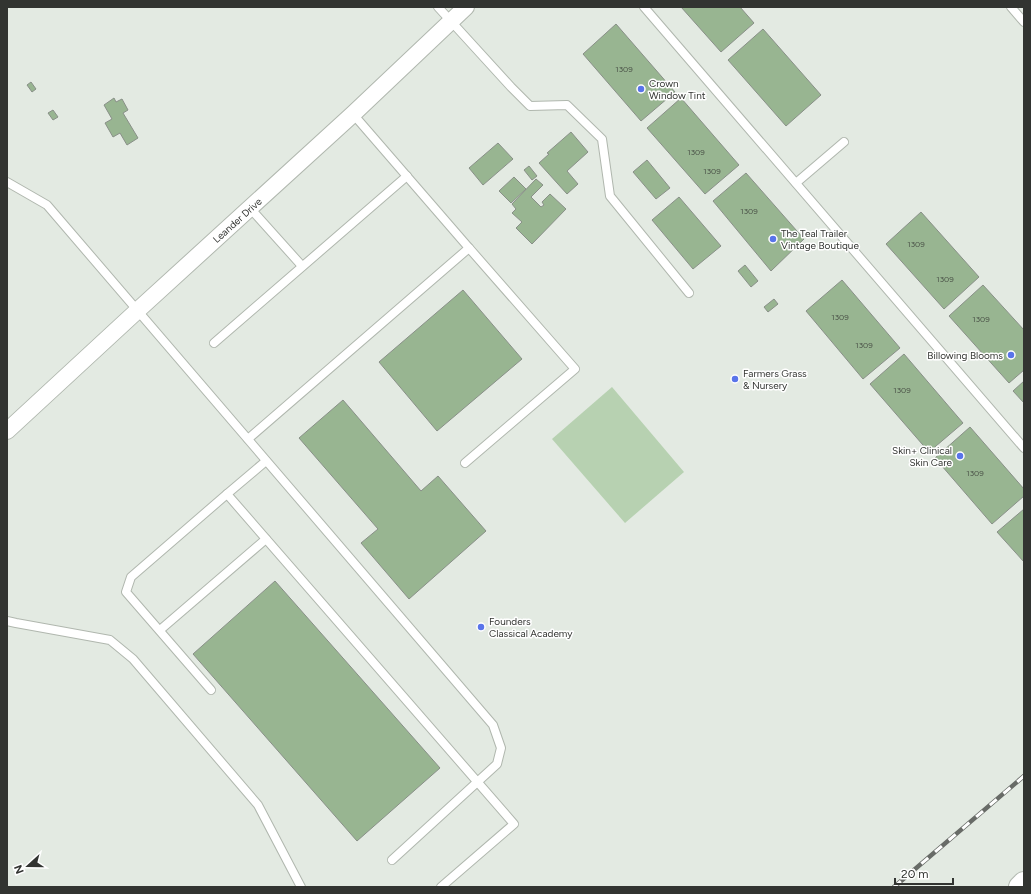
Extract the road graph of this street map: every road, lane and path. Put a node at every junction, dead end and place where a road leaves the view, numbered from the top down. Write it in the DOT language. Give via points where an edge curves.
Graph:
graph roads {
  1 [pos="438,7"];
  2 [pos="466,7"];
  3 [pos="644,7"];
  4 [pos="1011,7"];
  5 [pos="451,22"];
  6 [pos="1024,22"];
  7 [pos="353,114"];
  8 [pos="844,142"];
  9 [pos="407,176"];
  10 [pos="7,182"];
  11 [pos="796,183"];
  12 [pos="250,208"];
  13 [pos="469,248"];
  14 [pos="302,266"];
  15 [pos="689,293"];
  16 [pos="138,310"];
  17 [pos="214,343"];
  18 [pos="7,431"];
  19 [pos="248,439"];
  20 [pos="1024,448"];
  21 [pos="266,461"];
  22 [pos="465,463"];
  23 [pos="227,494"];
  24 [pos="266,539"];
  25 [pos="7,620"];
  26 [pos="160,630"];
  27 [pos="211,690"];
  28 [pos="478,781"];
  29 [pos="392,860"];
  30 [pos="1024,883"];
  31 [pos="301,887"];
  32 [pos="441,887"];
  33 [pos="1020,887"];
  1 -- 5 [label="lane"];
  2 -- 5 [label="street, Leander Drive"];
  3 -- 11 [label="lane"];
  4 -- 6 [label="lane"];
  5 -- 7 [label="street, Leander Drive"];
  5 -- 15 [label="lane" via="530,106 567,106 602,139 610,196"];
  7 -- 9 [label="lane"];
  7 -- 12 [label="street, Leander Drive"];
  8 -- 11 [label="lane"];
  9 -- 13 [label="lane"];
  9 -- 14 [label="lane"];
  10 -- 16 [label="lane" via="47,205"];
  11 -- 20 [label="lane"];
  12 -- 14 [label="lane"];
  12 -- 16 [label="street, Leander Drive"];
  13 -- 19 [label="lane"];
  13 -- 22 [label="lane" via="575,369"];
  14 -- 17 [label="lane"];
  16 -- 18 [label="street, Leander Drive"];
  16 -- 19 [label="lane"];
  19 -- 21 [label="lane"];
  21 -- 23 [label="lane"];
  21 -- 28 [label="lane" via="493,725 501,748 497,764"];
  23 -- 24 [label="lane"];
  23 -- 26 [label="lane" via="131,577 126,592"];
  24 -- 26 [label="lane"];
  24 -- 28 [label="lane"];
  25 -- 31 [label="lane" via="110,640 133,659 258,805"];
  26 -- 27 [label="lane"];
  28 -- 29 [label="lane"];
  28 -- 32 [label="lane" via="514,824"];
  30 -- 33 [label="main road"];
}
